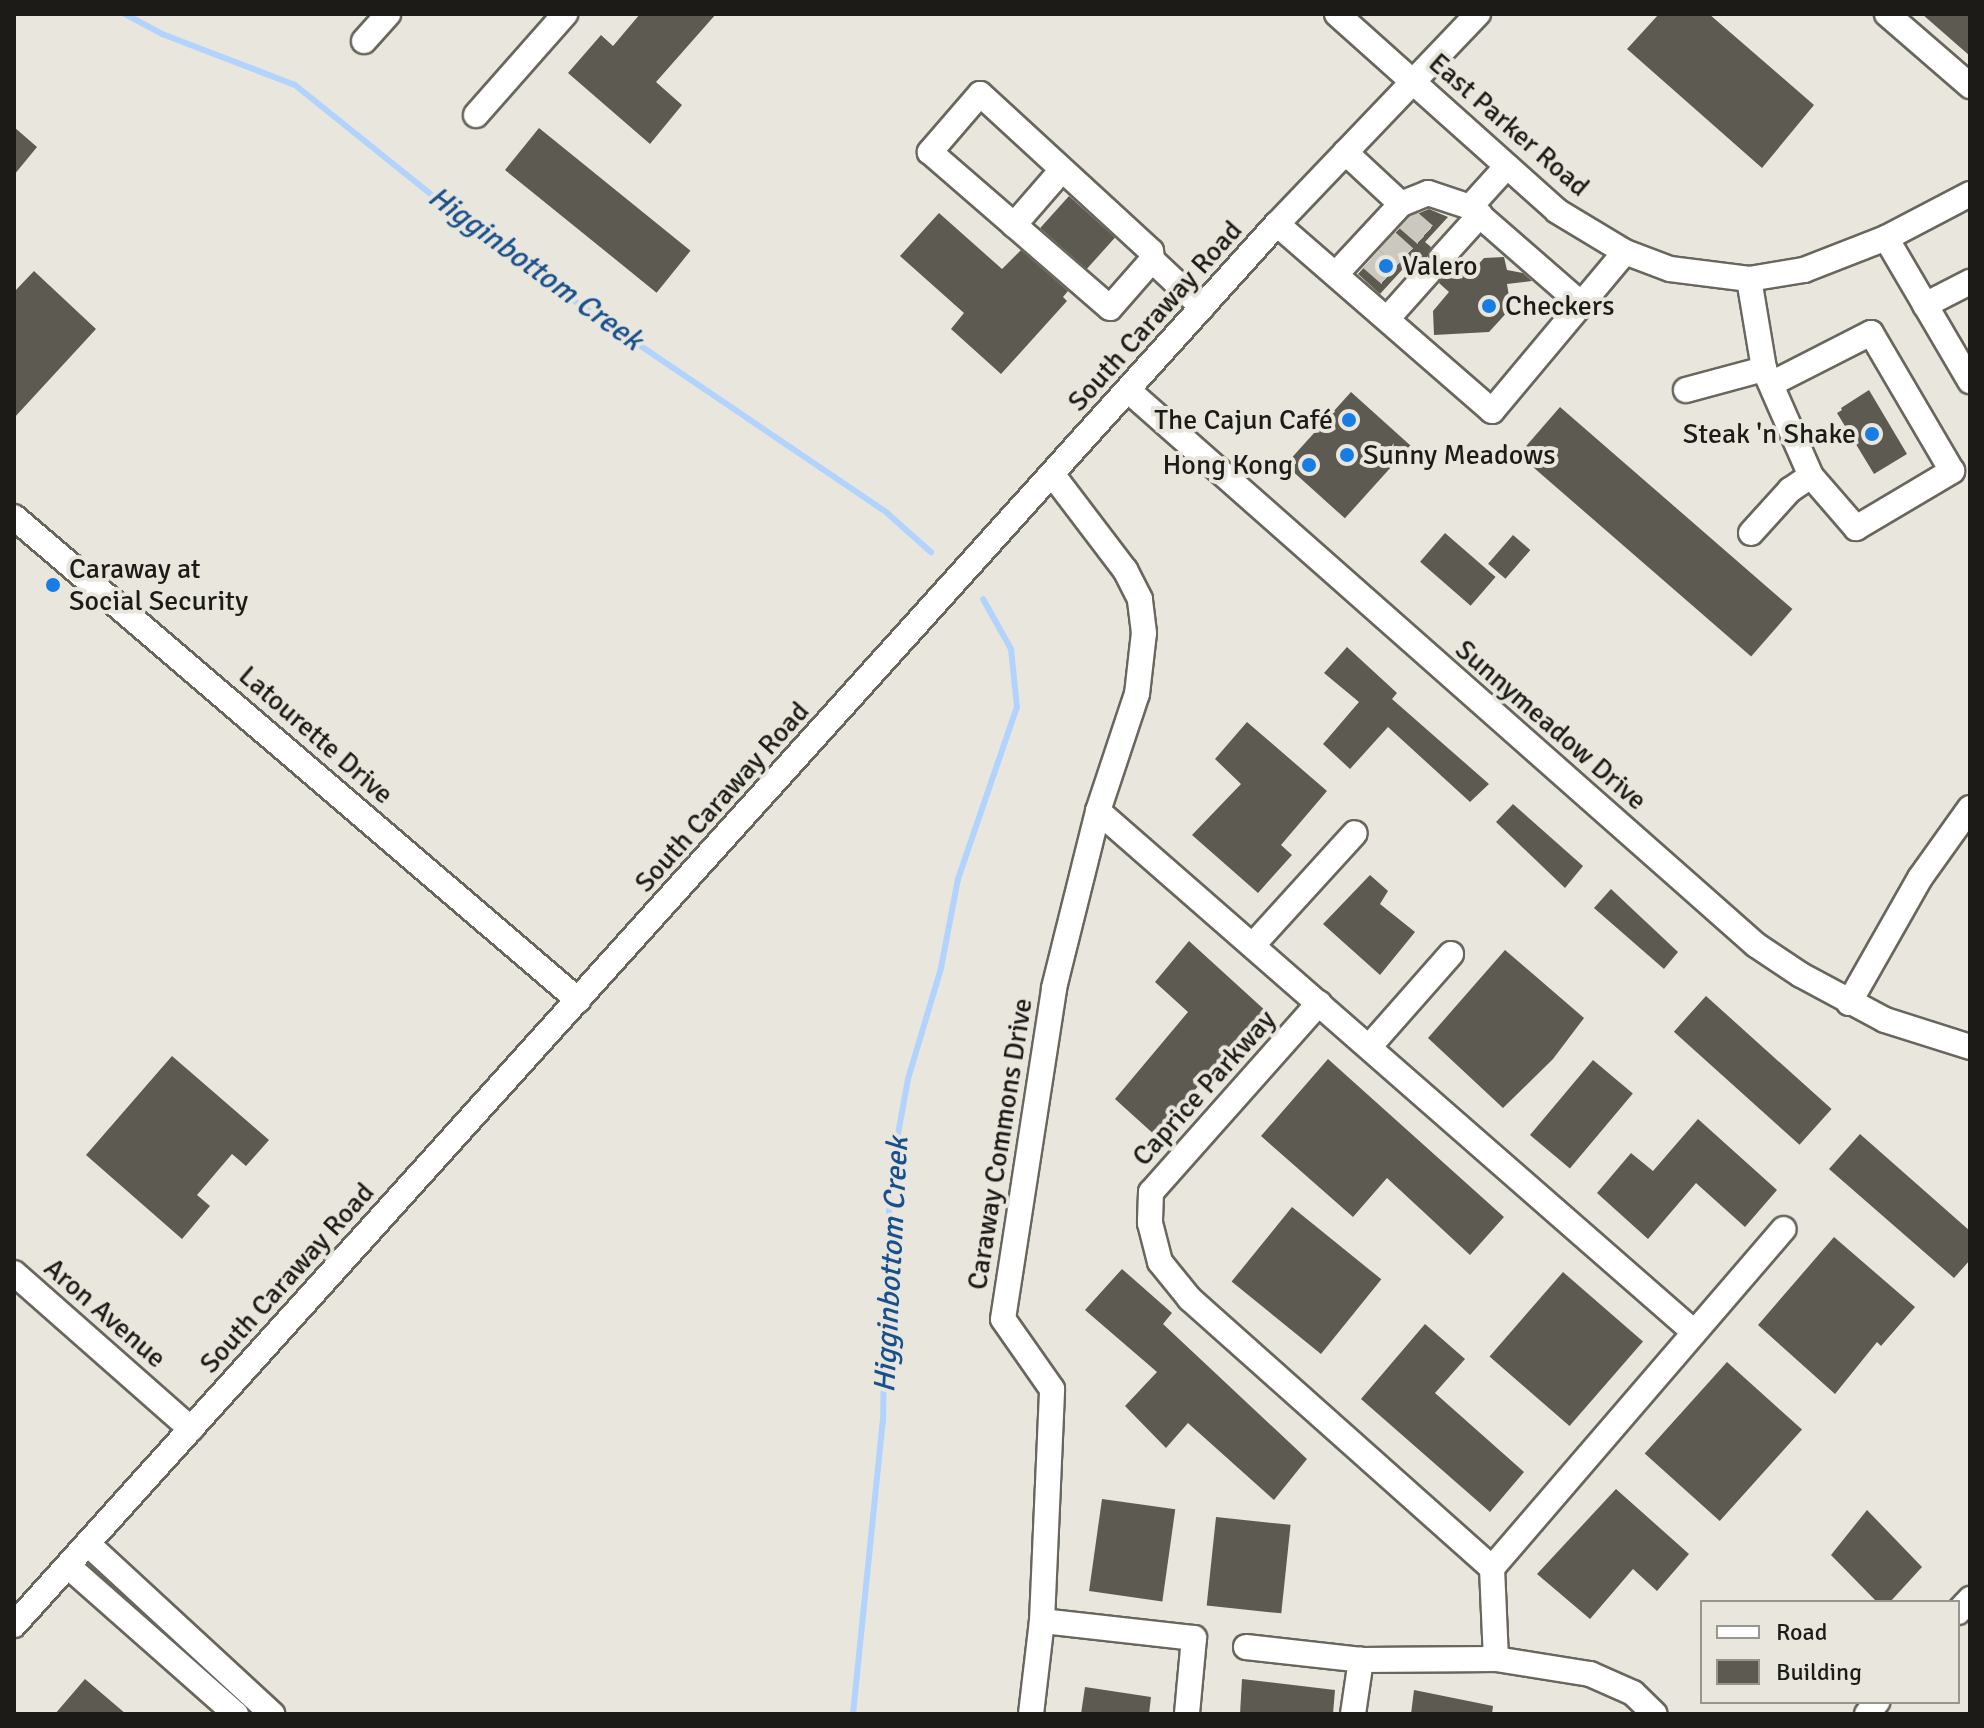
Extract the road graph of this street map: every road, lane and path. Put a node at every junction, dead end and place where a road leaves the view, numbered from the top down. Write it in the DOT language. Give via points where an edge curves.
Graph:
graph roads {
  1 [pos="388,14"];
  2 [pos="565,14"];
  3 [pos="1337,14"];
  4 [pos="1478,14"];
  5 [pos="1887,14"];
  6 [pos="364,41"];
  7 [pos="1412,81"];
  8 [pos="1970,86"];
  9 [pos="476,115"];
  10 [pos="1345,152"];
  11 [pos="1507,166"];
  12 [pos="1061,171"];
  13 [pos="1970,194"];
  14 [pos="1401,211"];
  15 [pos="1475,211"];
  16 [pos="1277,224"];
  17 [pos="1014,225"];
  18 [pos="1886,238"];
  19 [pos="1625,252"];
  20 [pos="1152,260"];
  21 [pos="1336,274"];
  22 [pos="1749,279"];
  23 [pos="1970,282"];
  24 [pos="1581,304"];
  25 [pos="1925,305"];
  26 [pos="1202,307"];
  27 [pos="1387,319"];
  28 [pos="1768,376"];
  29 [pos="1970,381"];
  30 [pos="1686,390"];
  31 [pos="1129,391"];
  32 [pos="1053,475"];
  33 [pos="1811,476"];
  34 [pos="14,517"];
  35 [pos="1751,533"];
  36 [pos="1970,808"];
  37 [pos="1098,811"];
  38 [pos="1355,833"];
  39 [pos="1253,945"];
  40 [pos="1451,954"];
  41 [pos="578,1000"];
  42 [pos="1319,1003"];
  43 [pos="1849,1003"];
  44 [pos="1369,1047"];
  45 [pos="1970,1047"];
  46 [pos="1784,1229"];
  47 [pos="14,1273"];
  48 [pos="1694,1332"];
  49 [pos="191,1429"];
  50 [pos="88,1544"];
  51 [pos="68,1566"];
  52 [pos="1492,1568"];
  53 [pos="1042,1621"];
  54 [pos="14,1625"];
  55 [pos="1246,1647"];
  56 [pos="1496,1659"];
  57 [pos="1361,1660"];
  58 [pos="236,1714"];
  59 [pos="272,1714"];
  60 [pos="1031,1714"];
  61 [pos="1187,1714"];
  62 [pos="1353,1714"];
  63 [pos="1655,1714"];
  1 -- 6 [label="street"];
  2 -- 9 [label="street"];
  3 -- 7 [label="street, East Parker Road"];
  4 -- 7 [label="street, South Caraway Road"];
  5 -- 8 [label="street"];
  7 -- 10 [label="street, South Caraway Road"];
  7 -- 11 [label="street, East Parker Road"];
  10 -- 14 [label="street"];
  10 -- 16 [label="street, South Caraway Road"];
  11 -- 15 [label="street"];
  11 -- 19 [label="street, East Parker Road" via="1557,211"];
  12 -- 17 [label="street"];
  12 -- 17 [label="street" via="1050,155 980,94 930,152"];
  12 -- 20 [label="street" via="1151,251"];
  13 -- 18 [label="street, East Parker Road"];
  14 -- 15 [label="street" via="1428,193"];
  14 -- 21 [label="street" via="1373,245"];
  15 -- 24 [label="street"];
  15 -- 27 [label="street" via="1423,267"];
  16 -- 21 [label="street"];
  16 -- 26 [label="street, South Caraway Road"];
  17 -- 20 [label="street" via="1110,308"];
  18 -- 22 [label="street, East Parker Road" via="1804,270"];
  18 -- 25 [label="street"];
  19 -- 22 [label="street, East Parker Road" via="1670,269"];
  19 -- 24 [label="street"];
  20 -- 26 [label="street"];
  21 -- 27 [label="street"];
  22 -- 28 [label="street"];
  23 -- 25 [label="street"];
  24 -- 27 [label="street" via="1492,411"];
  25 -- 29 [label="street"];
  26 -- 31 [label="street, South Caraway Road"];
  28 -- 30 [label="street"];
  28 -- 33 [label="street"];
  28 -- 33 [label="street" via="1871,333 1952,471 1856,528"];
  31 -- 32 [label="street, South Caraway Road"];
  31 -- 43 [label="street, Sunnymeadow Drive" via="1756,945"];
  32 -- 37 [label="street" via="1125,570 1143,614 1137,694"];
  32 -- 41 [label="street, South Caraway Road"];
  33 -- 35 [label="street" via="1790,490"];
  34 -- 41 [label="street, Latourette Drive"];
  36 -- 43 [label="street" via="1920,878"];
  37 -- 39 [label="street, Caprice Parkway"];
  37 -- 53 [label="street, Caraway Commons Drive" via="1054,988 1003,1319 1052,1389"];
  38 -- 39 [label="street"];
  39 -- 42 [label="street, Caprice Parkway"];
  40 -- 44 [label="street"];
  41 -- 49 [label="street, South Caraway Road"];
  42 -- 44 [label="street"];
  42 -- 52 [label="street, Caprice Parkway" via="1151,1192 1150,1223 1160,1262 1190,1299"];
  43 -- 45 [label="street, Sunnymeadow Drive" via="1900,1026"];
  44 -- 48 [label="street"];
  46 -- 48 [label="street"];
  47 -- 49 [label="street, Aron Avenue"];
  48 -- 52 [label="street"];
  49 -- 50 [label="street, South Caraway Road"];
  50 -- 51 [label="street, South Caraway Road"];
  50 -- 59 [label="street"];
  51 -- 54 [label="street, South Caraway Road"];
  51 -- 58 [label="street"];
  52 -- 56 [label="street"];
  53 -- 60 [label="street, Caraway Commons Drive"];
  53 -- 61 [label="street" via="1194,1638"];
  55 -- 57 [label="street"];
  56 -- 57 [label="street"];
  56 -- 63 [label="street" via="1590,1674 1633,1693"];
  57 -- 62 [label="street"];
}
